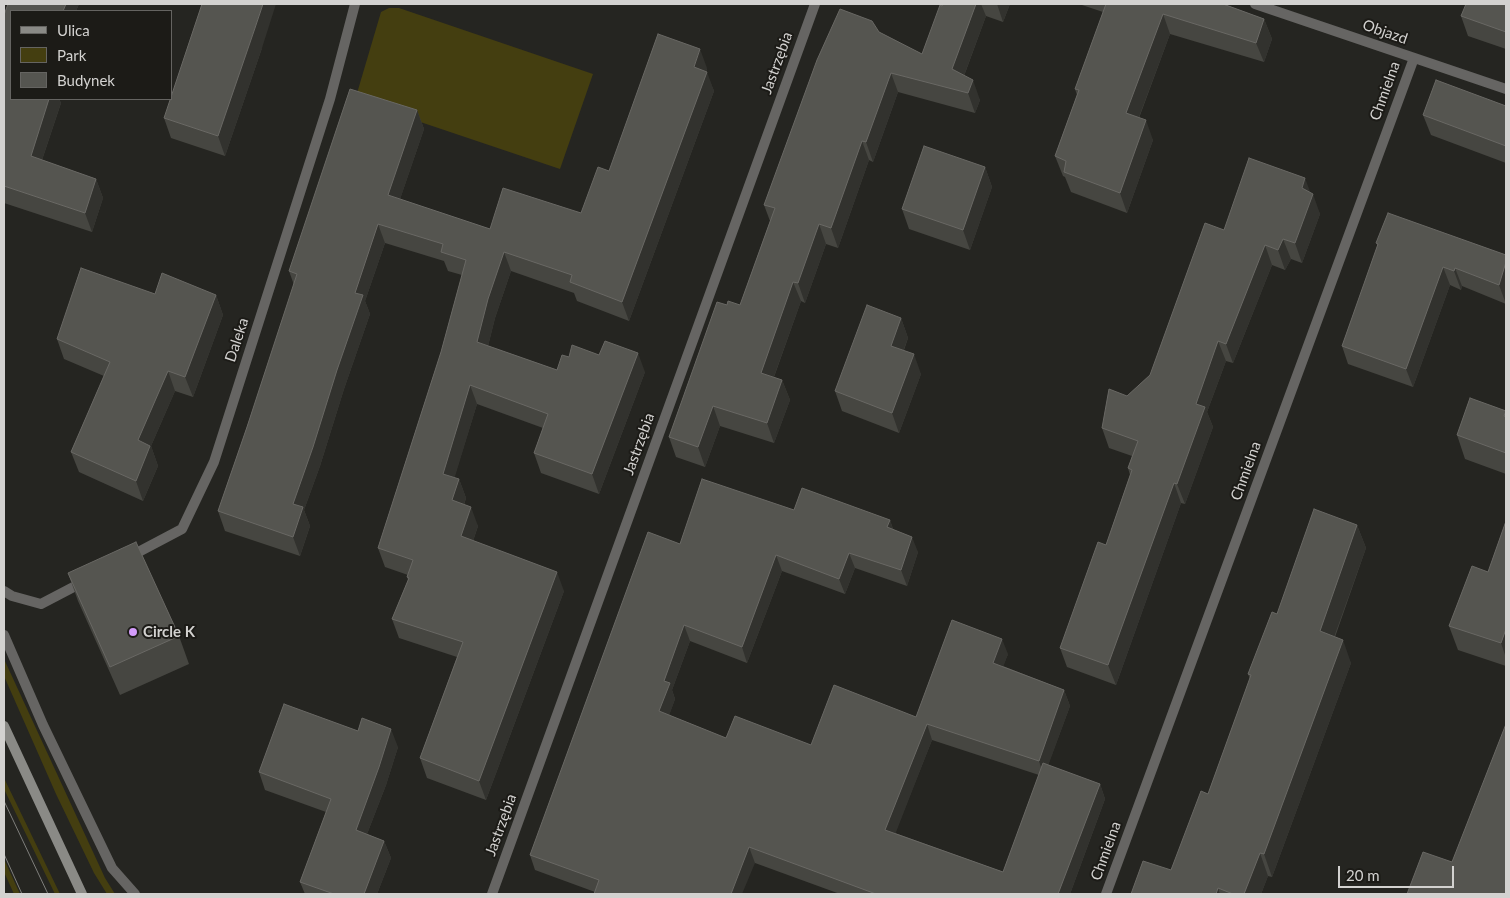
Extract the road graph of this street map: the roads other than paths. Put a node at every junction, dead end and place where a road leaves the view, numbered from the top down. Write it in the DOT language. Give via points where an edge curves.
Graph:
graph roads {
  1 [pos="355,4"];
  2 [pos="815,4"];
  3 [pos="1255,4"];
  4 [pos="1414,58"];
  5 [pos="1506,89"];
  6 [pos="120,562"];
  7 [pos="94,576"];
  8 [pos="4,591"];
  9 [pos="4,635"];
  10 [pos="4,726"];
  11 [pos="82,894"];
  12 [pos="135,894"];
  13 [pos="492,894"];
  14 [pos="1106,894"];
  1 -- 6 [label="street, Daleka" via="330,99 214,462 182,529"];
  2 -- 13 [label="street, Jastrzębia"];
  3 -- 4 [label="street, Objazd"];
  4 -- 5 [label="street, Objazd"];
  4 -- 14 [label="street, Chmielna"];
  7 -- 8 [label="street" via="42,604"];
  9 -- 12 [label="street" via="112,868"];
  10 -- 11 [label="main road"];
}
